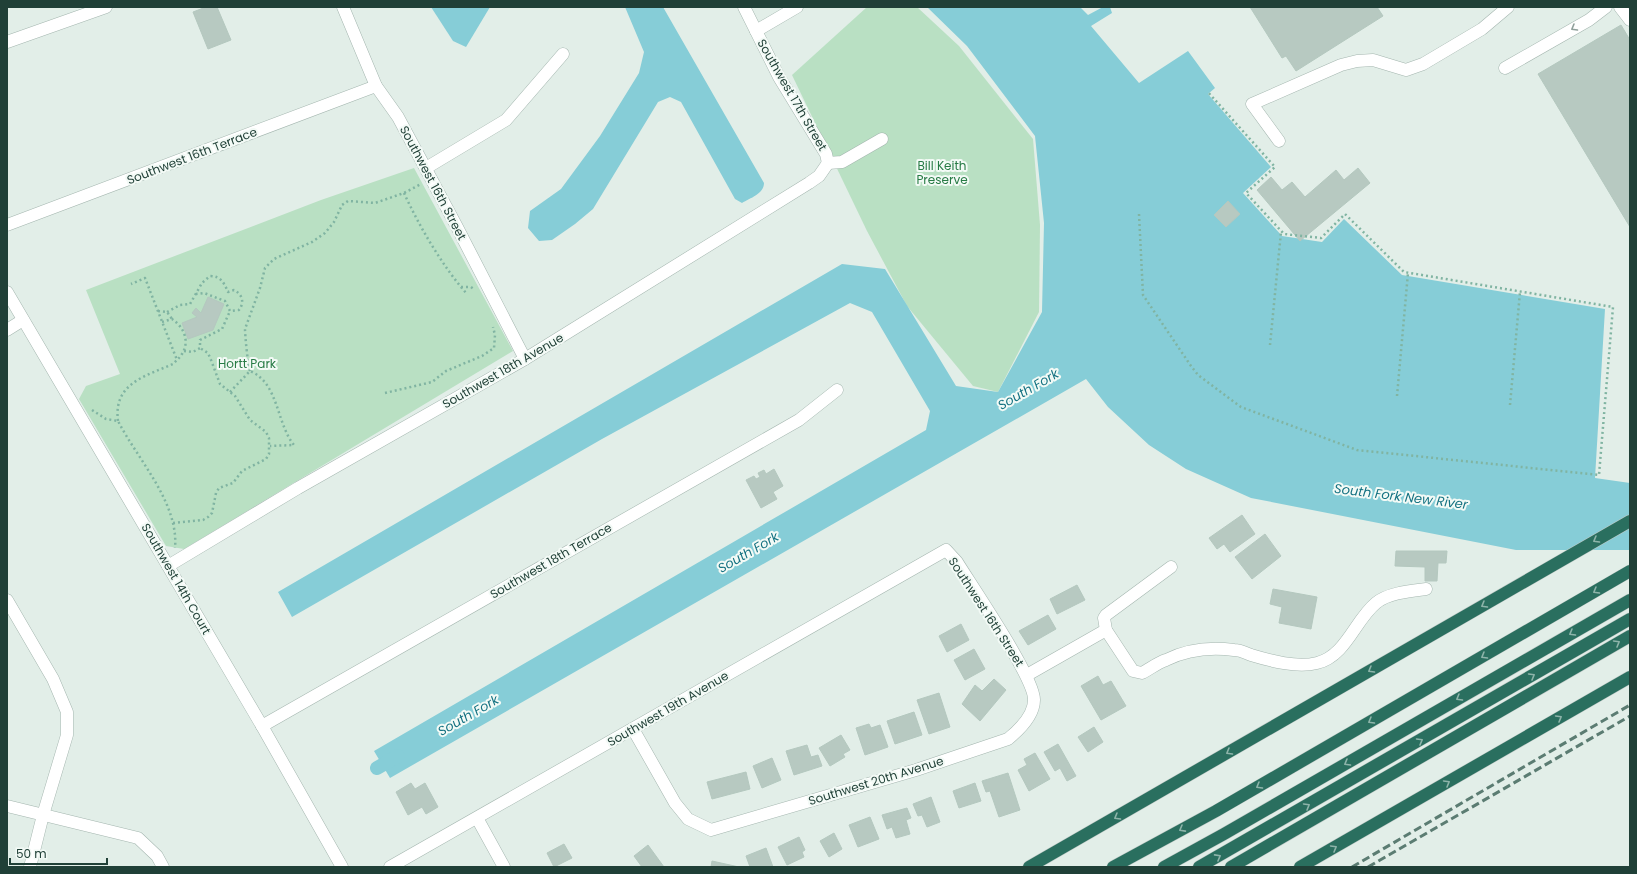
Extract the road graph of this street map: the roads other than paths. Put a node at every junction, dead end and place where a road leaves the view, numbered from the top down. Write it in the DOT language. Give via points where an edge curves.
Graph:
graph roads {
  1 [pos="106,7"];
  2 [pos="343,7"];
  3 [pos="744,7"];
  4 [pos="797,7"];
  5 [pos="1508,7"];
  6 [pos="1606,7"];
  7 [pos="1620,7"];
  8 [pos="780,11"];
  9 [pos="1630,20"];
  10 [pos="756,31"];
  11 [pos="7,42"];
  12 [pos="563,54"];
  13 [pos="1505,68"];
  14 [pos="376,86"];
  15 [pos="882,139"];
  16 [pos="1279,141"];
  17 [pos="828,163"];
  18 [pos="426,168"];
  19 [pos="7,225"];
  20 [pos="7,292"];
  21 [pos="23,320"];
  22 [pos="7,330"];
  23 [pos="525,359"];
  24 [pos="837,390"];
  25 [pos="1630,521"];
  26 [pos="946,550"];
  27 [pos="168,566"];
  28 [pos="1171,567"];
  29 [pos="1630,571"];
  30 [pos="1426,589"];
  31 [pos="7,600"];
  32 [pos="1630,600"];
  33 [pos="1630,620"];
  34 [pos="1106,630"];
  35 [pos="1630,636"];
  36 [pos="1027,675"];
  37 [pos="1630,677"];
  38 [pos="262,726"];
  39 [pos="633,729"];
  40 [pos="7,806"];
  41 [pos="43,815"];
  42 [pos="477,818"];
  43 [pos="30,867"];
  44 [pos="163,867"];
  45 [pos="342,867"];
  46 [pos="390,867"];
  47 [pos="504,867"];
  48 [pos="1029,867"];
  49 [pos="1113,867"];
  50 [pos="1164,867"];
  51 [pos="1199,867"];
  52 [pos="1231,867"];
  53 [pos="1300,867"];
  1 -- 11 [label="street"];
  2 -- 14 [label="street, Southwest 16th Street"];
  3 -- 10 [label="street, Southwest 17th Street"];
  4 -- 8 [label="street"];
  5 -- 16 [label="street" via="1482,29 1423,64 1406,70 1373,60 1357,61 1341,65 1252,104"];
  6 -- 13 [label="street, one-way" via="1589,20"];
  7 -- 9 [label="street"];
  8 -- 10 [label="street"];
  10 -- 17 [label="street, Southwest 17th Street" via="780,78 826,154"];
  12 -- 18 [label="street" via="506,120"];
  14 -- 18 [label="street, Southwest 16th Street" via="398,118"];
  14 -- 19 [label="street, Southwest 16th Terrace"];
  15 -- 17 [label="street" via="842,162"];
  17 -- 23 [label="street, Southwest 18th Avenue" via="819,176 809,183"];
  18 -- 23 [label="street, Southwest 16th Street"];
  20 -- 21 [label="street, Southwest 14th Court"];
  21 -- 22 [label="street"];
  21 -- 27 [label="street, Southwest 14th Court"];
  23 -- 27 [label="street, Southwest 18th Avenue" via="298,488"];
  24 -- 38 [label="street, Southwest 18th Terrace" via="799,420"];
  25 -- 48 [label="highway, one-way"];
  26 -- 36 [label="street, Southwest 16th Street" via="957,562"];
  26 -- 39 [label="street, Southwest 19th Avenue"];
  27 -- 38 [label="street, Southwest 14th Court"];
  28 -- 34 [label="street" via="1106,615"];
  29 -- 49 [label="highway, one-way" via="1216,811"];
  30 -- 34 [label="street" via="1398,594 1377,603 1336,653 1326,660 1303,665 1268,660 1236,650 1209,649 1185,652 1164,660 1142,673 1133,671"];
  31 -- 41 [label="street" via="53,679 67,712 67,735"];
  32 -- 50 [label="highway, one-way"];
  51 -- 33 [label="highway, one-way"];
  34 -- 36 [label="street"];
  52 -- 35 [label="highway, one-way"];
  36 -- 39 [label="street, Southwest 20th Avenue" via="1034,699 1028,717 1018,732 1008,739 916,770 711,830 688,819 675,803"];
  53 -- 37 [label="highway, one-way"];
  38 -- 45 [label="street, Southwest 14th Court"];
  39 -- 42 [label="street, Southwest 19th Avenue"];
  40 -- 41 [label="street"];
  41 -- 43 [label="street"];
  41 -- 44 [label="street" via="138,838 157,856"];
  42 -- 46 [label="street, Southwest 19th Avenue"];
  42 -- 47 [label="street"];
}
